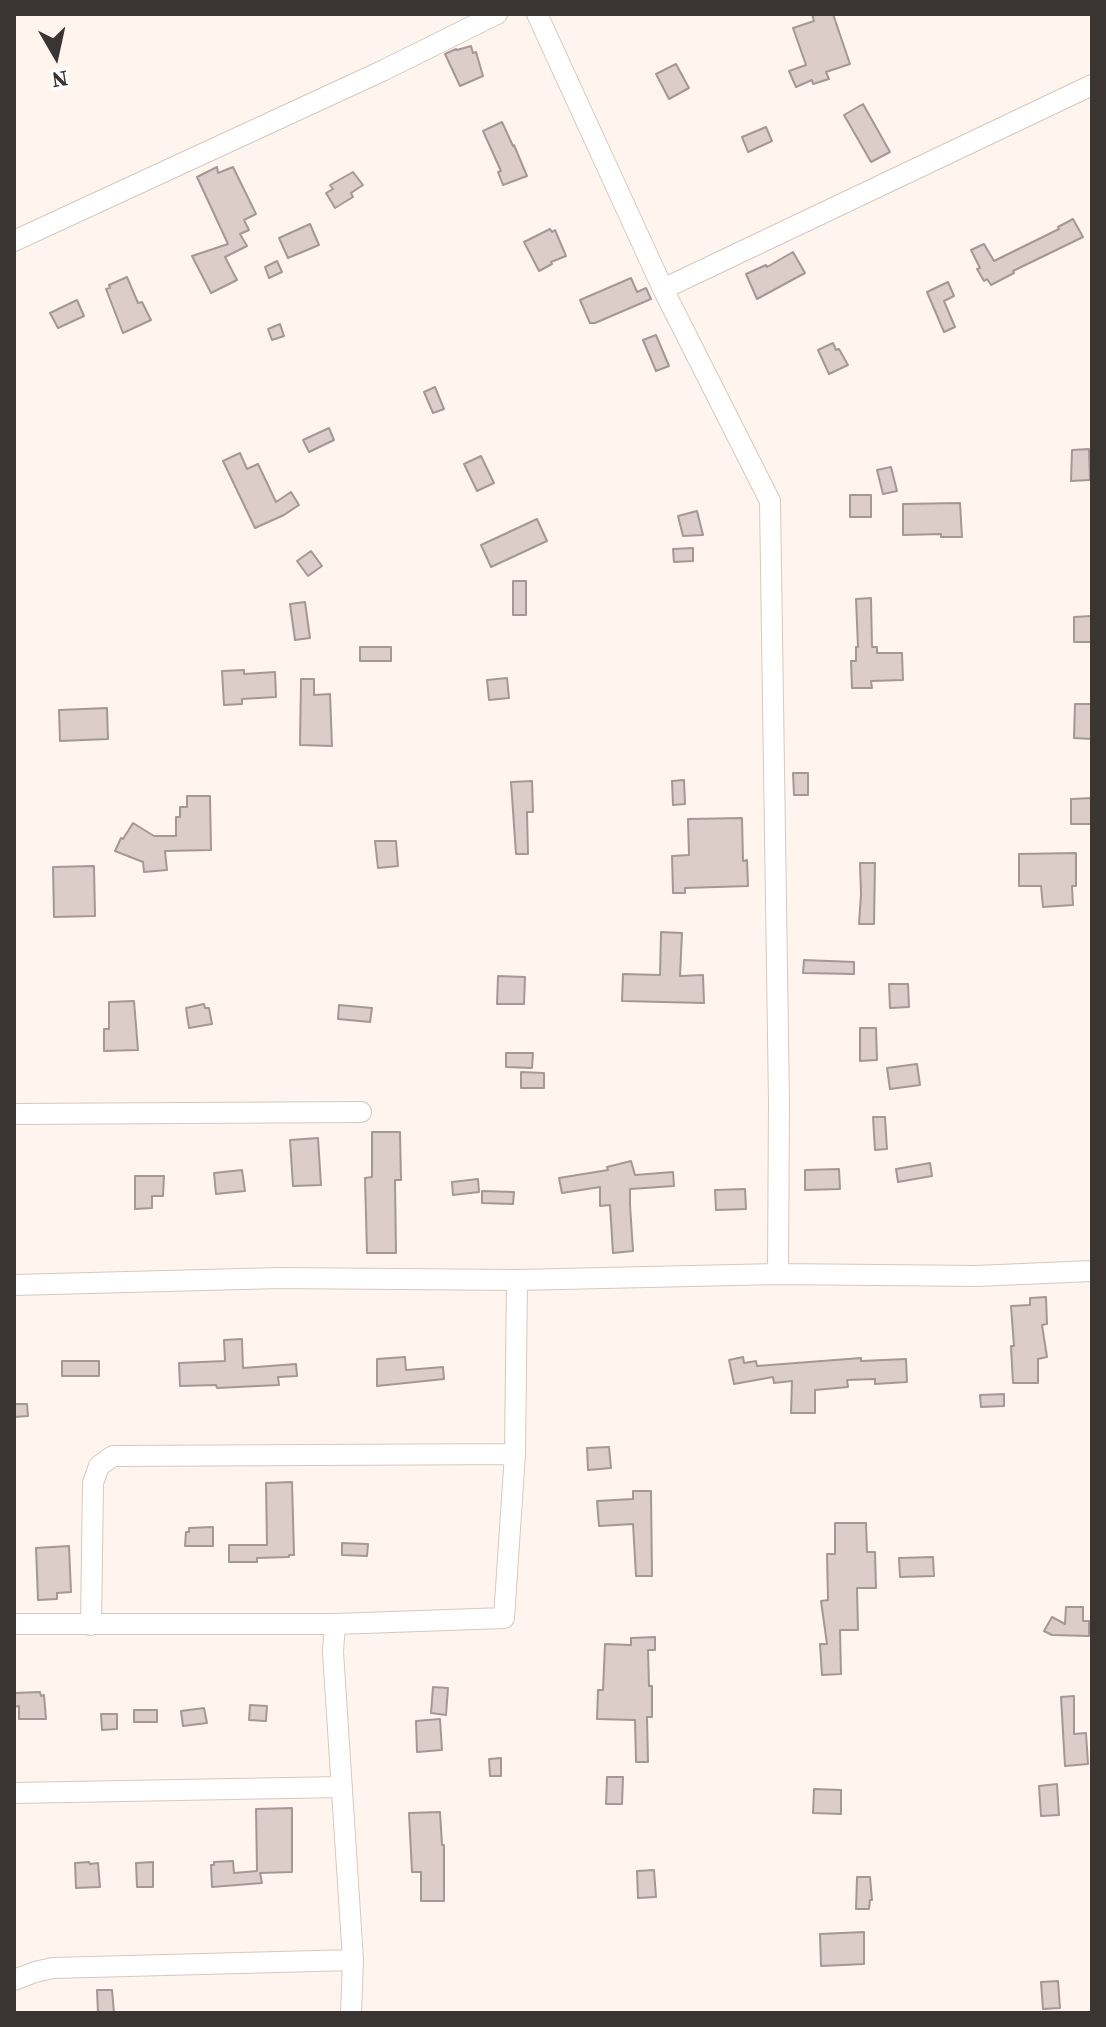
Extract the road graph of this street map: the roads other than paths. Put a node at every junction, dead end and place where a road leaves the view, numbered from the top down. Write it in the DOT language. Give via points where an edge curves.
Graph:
graph roads {
  1 [pos="497,14"];
  2 [pos="537,14"];
  3 [pos="1092,85"];
  4 [pos="14,241"];
  5 [pos="663,289"];
  6 [pos="361,1112"];
  7 [pos="14,1114"];
  8 [pos="1092,1271"];
  9 [pos="778,1274"];
  10 [pos="517,1280"];
  11 [pos="14,1285"];
  12 [pos="515,1454"];
  13 [pos="14,1624"];
  14 [pos="335,1624"];
  15 [pos="91,1625"];
  16 [pos="342,1787"];
  17 [pos="14,1793"];
  18 [pos="353,1960"];
  19 [pos="14,1980"];
  20 [pos="351,2013"];
  1 -- 4 [label="street"];
  2 -- 5 [label="street"];
  3 -- 5 [label="street"];
  5 -- 9 [label="street" via="770,501"];
  6 -- 7 [label="street"];
  8 -- 9 [label="street"];
  9 -- 10 [label="street"];
  10 -- 11 [label="street" via="280,1278"];
  10 -- 12 [label="street"];
  12 -- 14 [label="street" via="504,1618"];
  12 -- 15 [label="street" via="113,1456 94,1474"];
  13 -- 15 [label="street"];
  14 -- 15 [label="street"];
  14 -- 16 [label="street"];
  16 -- 17 [label="street"];
  16 -- 18 [label="street"];
  18 -- 19 [label="street" via="53,1968"];
  18 -- 20 [label="street"];
}
